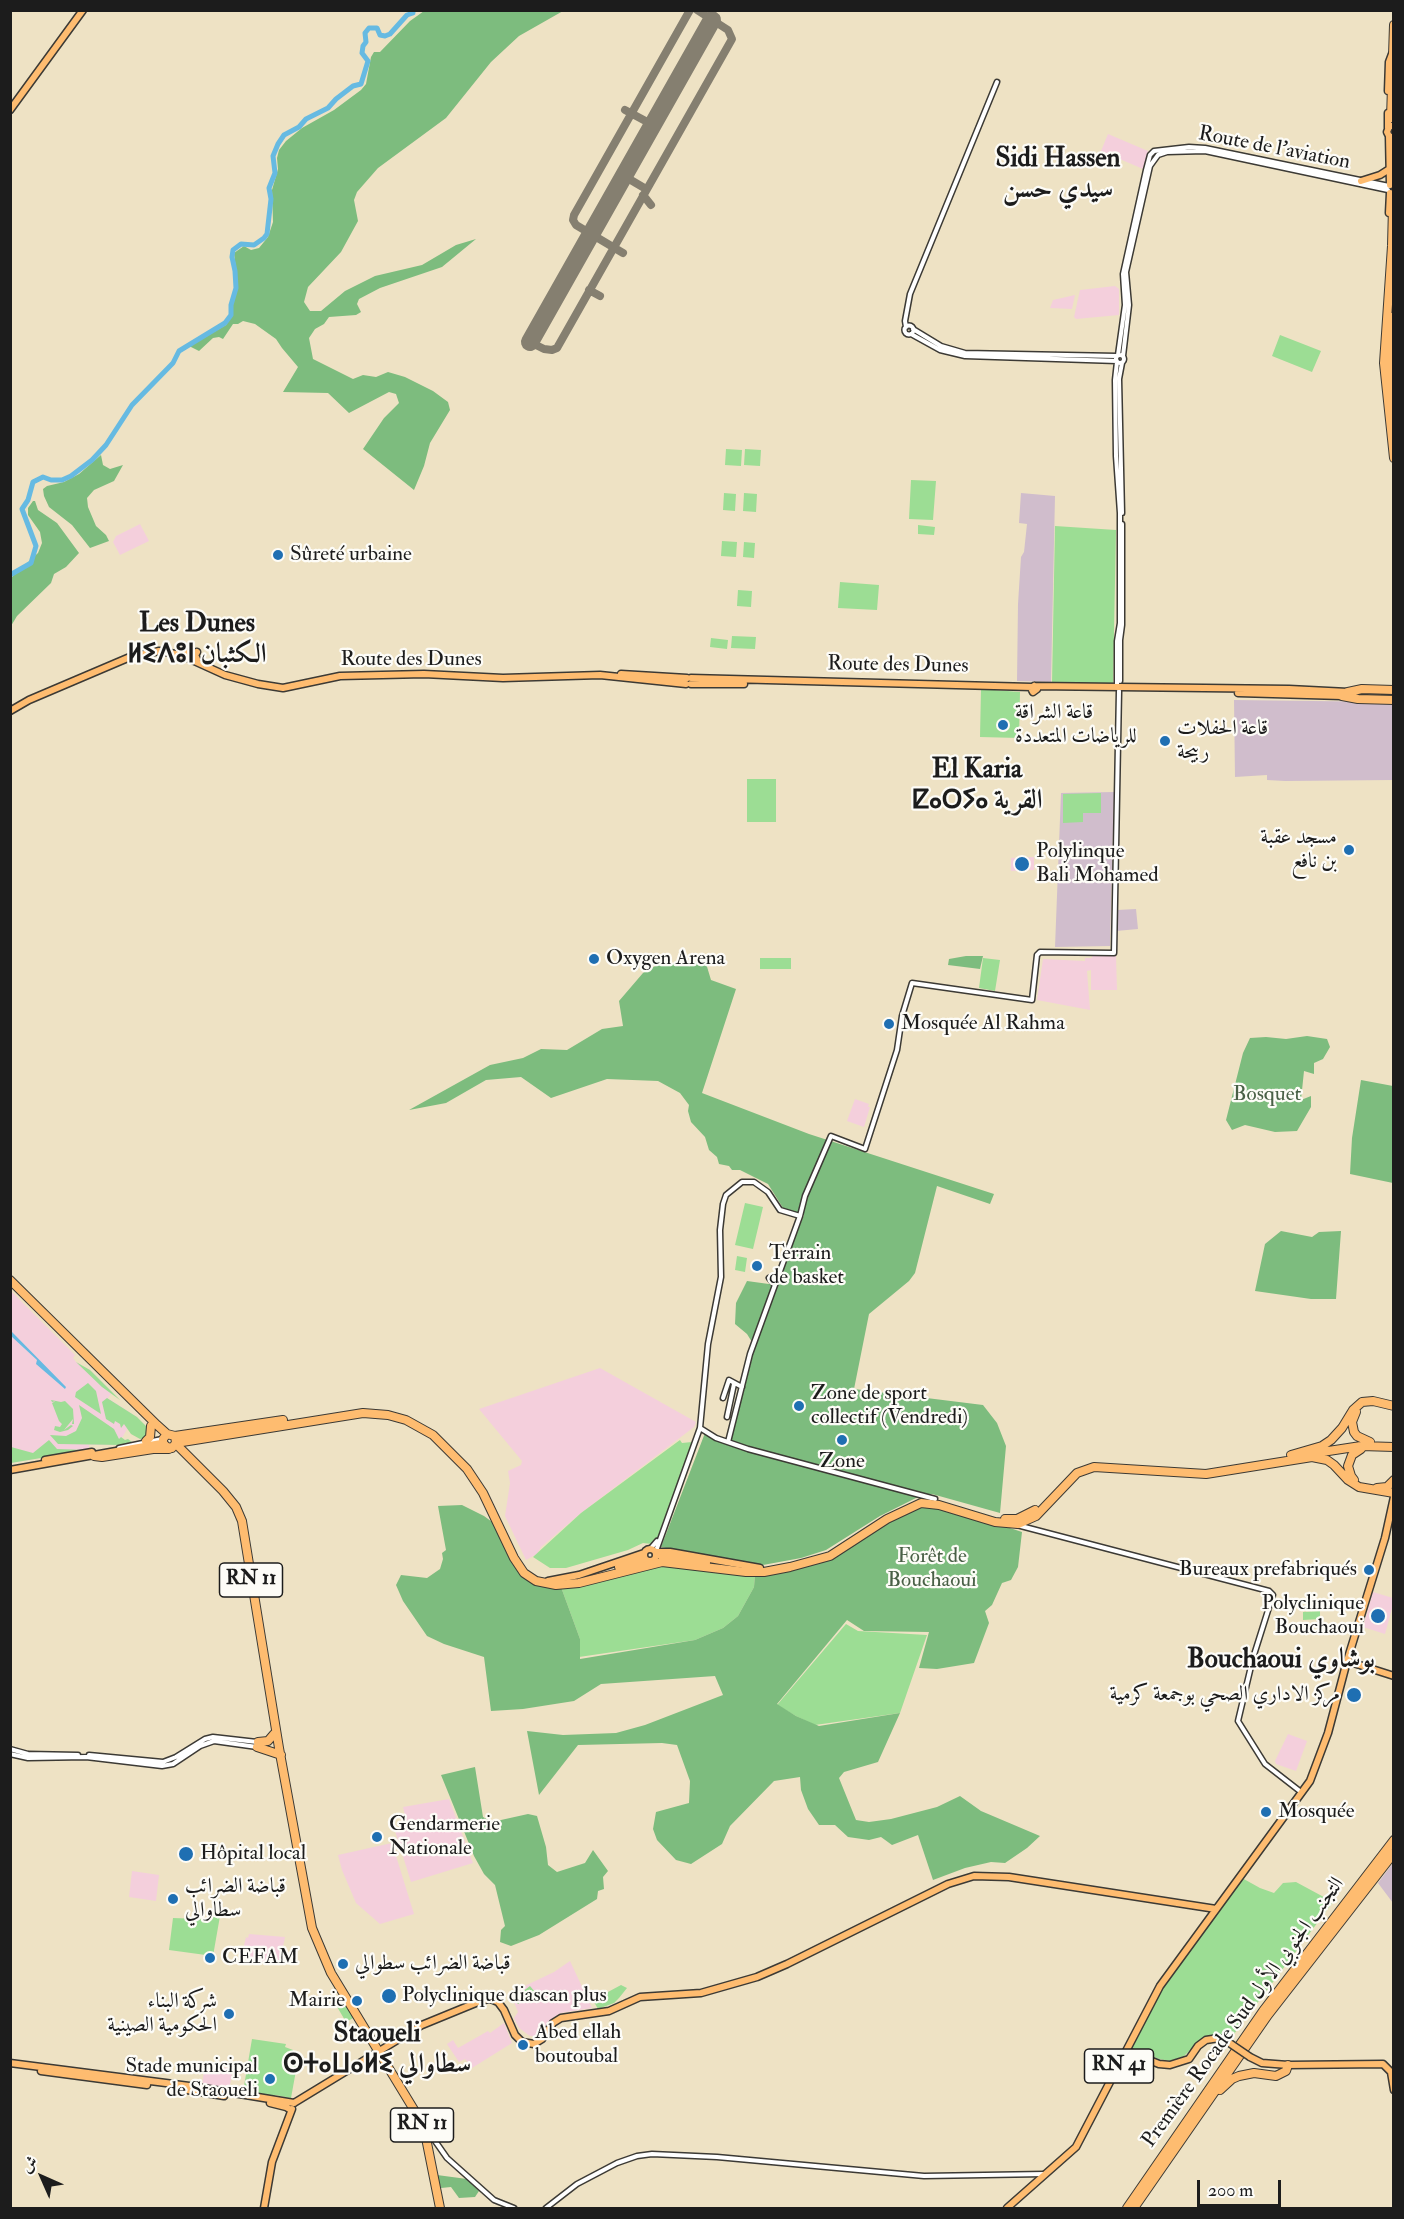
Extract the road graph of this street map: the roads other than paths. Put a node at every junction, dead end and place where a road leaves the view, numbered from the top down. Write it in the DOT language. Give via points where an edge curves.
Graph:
graph roads {
  1 [pos="81,10"];
  2 [pos="1394,25"];
  3 [pos="1392,54"];
  4 [pos="997,82"];
  5 [pos="10,103"];
  6 [pos="10,110"];
  7 [pos="1391,123"];
  8 [pos="1391,137"];
  9 [pos="1391,168"];
  10 [pos="1361,181"];
  11 [pos="1391,189"];
  12 [pos="1393,207"];
  13 [pos="1394,280"];
  14 [pos="1388,314"];
  15 [pos="1392,343"];
  16 [pos="1118,359"];
  17 [pos="1394,403"];
  18 [pos="1394,458"];
  19 [pos="193,655"];
  20 [pos="1119,689"];
  21 [pos="1345,694"];
  22 [pos="1394,695"];
  23 [pos="10,706"];
  24 [pos="10,711"];
  25 [pos="800,1216"];
  26 [pos="769,1278"];
  27 [pos="10,1280"];
  28 [pos="10,1284"];
  29 [pos="774,1284"];
  30 [pos="734,1384"];
  31 [pos="742,1387"];
  32 [pos="723,1398"];
  33 [pos="1394,1407"];
  34 [pos="727,1417"];
  35 [pos="270,1424"];
  36 [pos="151,1426"];
  37 [pos="700,1428"];
  38 [pos="146,1441"];
  39 [pos="172,1442"];
  40 [pos="728,1442"];
  41 [pos="1370,1444"];
  42 [pos="1391,1444"];
  43 [pos="119,1449"];
  44 [pos="94,1454"];
  45 [pos="1289,1457"];
  46 [pos="10,1467"];
  47 [pos="1394,1480"];
  48 [pos="1378,1490"];
  49 [pos="1393,1493"];
  50 [pos="935,1499"];
  51 [pos="1034,1517"];
  52 [pos="1013,1524"];
  53 [pos="1044,1532"];
  54 [pos="655,1554"];
  55 [pos="642,1557"];
  56 [pos="730,1570"];
  57 [pos="569,1584"];
  58 [pos="1274,1589"];
  59 [pos="1269,1591"];
  60 [pos="1347,1661"];
  61 [pos="1394,1676"];
  62 [pos="278,1744"];
  63 [pos="258,1745"];
  64 [pos="10,1752"];
  65 [pos="1302,1793"];
  66 [pos="1394,1840"];
  67 [pos="1394,1853"];
  68 [pos="1216,1909"];
  69 [pos="379,2051"];
  70 [pos="1127,2051"];
  71 [pos="1236,2060"];
  72 [pos="10,2065"];
  73 [pos="1288,2065"];
  74 [pos="1280,2073"];
  75 [pos="1394,2090"];
  76 [pos="294,2103"];
  77 [pos="291,2110"];
  78 [pos="1201,2111"];
  79 [pos="430,2141"];
  80 [pos="1049,2173"];
  81 [pos="1024,2175"];
  82 [pos="1034,2185"];
  83 [pos="264,2208"];
  84 [pos="440,2208"];
  85 [pos="514,2208"];
  86 [pos="546,2208"];
  87 [pos="1007,2208"];
  88 [pos="1126,2208"];
  89 [pos="1134,2208"];
  1 -- 5 [label="main road"];
  1 -- 6 [label="main road"];
  2 -- 3 [label="highway"];
  3 -- 7 [label="highway"];
  4 -- 16 [label="street" via="910,294 906,314 910,329 935,348 960,356"];
  7 -- 8 [label="main road"];
  8 -- 9 [label="main road"];
  9 -- 10 [label="main road"];
  9 -- 11 [label="main road"];
  10 -- 11 [label="street, Route de l'aviation"];
  10 -- 16 [label="street, Route de l'aviation" via="1205,148 1154,151 1146,170 1123,274 1125,305"];
  11 -- 14 [label="main road" via="1385,303"];
  11 -- 16 [label="street" via="1210,152 1158,155 1150,166 1126,272 1129,305 1123,356"];
  12 -- 14 [label="highway"];
  13 -- 15 [label="highway"];
  14 -- 18 [label="highway" via="1385,380"];
  15 -- 17 [label="highway"];
  16 -- 20 [label="street" via="1122,507"];
  19 -- 20 [label="main road, Route des Dunes" via="225,675 283,688 340,676 424,674"];
  19 -- 23 [label="main road, Route des Dunes" via="164,647 138,650"];
  19 -- 24 [label="main road, Route des Dunes" via="142,653"];
  20 -- 21 [label="main road, Route des Dunes"];
  20 -- 25 [label="street" via="1114,953 1040,952 1032,1000 912,983 897,1050 865,1149 831,1136"];
  21 -- 22 [label="highway, Route des Dunes"];
  21 -- 22 [label="highway" via="1358,699"];
  25 -- 29 [label="street"];
  25 -- 37 [label="street" via="780,1210 768,1192 754,1182 742,1182 726,1195 720,1230 721,1277 708,1344"];
  26 -- 29 [label="street"];
  27 -- 39 [label="highway, RN 11"];
  28 -- 36 [label="highway, RN 11"];
  29 -- 31 [label="street"];
  30 -- 31 [label="street"];
  30 -- 32 [label="street" via="729,1380"];
  30 -- 34 [label="street"];
  31 -- 40 [label="street"];
  33 -- 41 [label="highway" via="1370,1405 1356,1411 1354,1431"];
  33 -- 45 [label="highway" via="1362,1402 1330,1440"];
  35 -- 39 [label="highway"];
  35 -- 39 [label="highway"];
  35 -- 55 [label="highway" via="369,1409 399,1413 422,1422 476,1473 525,1566 548,1581 573,1580"];
  35 -- 57 [label="highway" via="363,1413 388,1415 417,1425 441,1442 476,1482 524,1573 542,1584"];
  36 -- 38 [label="highway"];
  36 -- 39 [label="highway, RN 11"];
  37 -- 40 [label="street"];
  37 -- 54 [label="street"];
  38 -- 39 [label="street"];
  38 -- 43 [label="street"];
  39 -- 43 [label="main road"];
  39 -- 44 [label="highway" via="163,1448 102,1457"];
  39 -- 62 [label="highway, RN 11" via="223,1491 242,1521"];
  40 -- 50 [label="street"];
  41 -- 42 [label="highway"];
  41 -- 45 [label="highway"];
  41 -- 48 [label="highway" via="1352,1455 1348,1471 1355,1481"];
  43 -- 44 [label="main road"];
  44 -- 46 [label="main road"];
  45 -- 48 [label="highway" via="1327,1461 1354,1484"];
  45 -- 50 [label="highway" via="1203,1470 1088,1464 1069,1473 1036,1509 1017,1519 992,1517"];
  45 -- 51 [label="highway" via="1206,1474 1088,1468 1072,1477"];
  47 -- 48 [label="highway"];
  48 -- 49 [label="highway"];
  49 -- 60 [label="main road, RN 41" via="1383,1543"];
  50 -- 54 [label="highway" via="910,1503 826,1553 786,1565 727,1567"];
  51 -- 52 [label="highway"];
  51 -- 53 [label="street" via="1035,1526"];
  52 -- 53 [label="street"];
  52 -- 56 [label="highway" via="921,1503 824,1558 764,1572"];
  53 -- 59 [label="street"];
  54 -- 55 [label="main road" via="646,1550"];
  54 -- 56 [label="main road"];
  54 -- 57 [label="main road"];
  56 -- 57 [label="highway" via="662,1562"];
  58 -- 59 [label="street"];
  59 -- 65 [label="street" via="1273,1595 1238,1721 1265,1764"];
  60 -- 61 [label="main road"];
  60 -- 65 [label="main road, RN 41" via="1319,1760"];
  62 -- 63 [label="highway"];
  62 -- 63 [label="highway" via="268,1741"];
  62 -- 69 [label="highway, RN 11" via="312,1928 331,1973"];
  63 -- 64 [label="street" via="214,1741 162,1766 86,1757 28,1758"];
  65 -- 68 [label="main road, RN 41"];
  66 -- 88 [label="highway, Première Rocade Sud التجنب الجنوبي الأول" via="1263,2011"];
  67 -- 71 [label="highway, Première Rocade Sud التجنب الجنوبي الأول"];
  68 -- 69 [label="main road" via="1009,1876 974,1876 948,1884 757,1977 701,1993 640,1997 597,2014 561,2018 542,2039 530,2044 515,2035 504,2010 491,1999 428,2022"];
  68 -- 70 [label="main road, RN 41" via="1160,1986"];
  69 -- 76 [label="main road"];
  69 -- 79 [label="highway, RN 11"];
  70 -- 73 [label="main road, bridge" via="1170,2065 1187,2060 1200,2043 1219,2038 1259,2062"];
  70 -- 80 [label="main road, RN 41" via="1076,2147"];
  71 -- 74 [label="highway" via="1241,2071"];
  71 -- 78 [label="highway, Première Rocade Sud التجنب الجنوبي الأول"];
  72 -- 76 [label="main road"];
  72 -- 77 [label="main road" via="236,2097"];
  73 -- 74 [label="highway"];
  73 -- 75 [label="main road" via="1383,2064 1392,2072"];
  74 -- 78 [label="highway" via="1249,2073 1232,2079"];
  76 -- 77 [label="main road"];
  77 -- 83 [label="main road" via="272,2162"];
  78 -- 89 [label="highway, Première Rocade Sud التجنب الجنوبي الأول"];
  79 -- 84 [label="highway, RN 11"];
  79 -- 85 [label="street" via="494,2200"];
  80 -- 81 [label="street"];
  80 -- 82 [label="main road, RN 41"];
  81 -- 82 [label="street"];
  81 -- 86 [label="street" via="924,2176 670,2153 637,2156 617,2163 577,2184"];
  82 -- 87 [label="main road, RN 41"];
}
